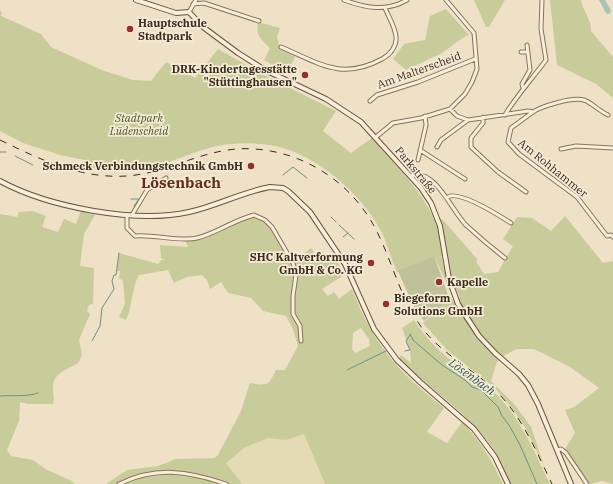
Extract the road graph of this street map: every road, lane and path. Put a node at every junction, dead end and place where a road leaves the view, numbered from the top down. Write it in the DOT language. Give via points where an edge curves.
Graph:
graph roads {
  1 [pos="136,0"];
  2 [pos="196,0"];
  3 [pos="344,0"];
  4 [pos="407,0"];
  5 [pos="446,0"];
  6 [pos="542,0"];
  7 [pos="193,4"];
  8 [pos="385,8"];
  9 [pos="190,12"];
  10 [pos="259,21"];
  11 [pos="527,45"];
  12 [pos="281,47"];
  13 [pos="521,52"];
  14 [pos="528,52"];
  15 [pos="475,59"];
  16 [pos="523,88"];
  17 [pos="370,101"];
  18 [pos="450,109"];
  19 [pos="533,112"];
  20 [pos="608,114"];
  21 [pos="505,115"];
  22 [pos="425,116"];
  23 [pos="483,118"];
  24 [pos="468,120"];
  25 [pos="376,137"];
  26 [pos="437,147"];
  27 [pos="613,148"];
  28 [pos="561,149"];
  29 [pos="420,150"];
  30 [pos="418,160"];
  31 [pos="411,176"];
  32 [pos="166,178"];
  33 [pos="465,180"];
  34 [pos="0,181"];
  35 [pos="526,192"];
  36 [pos="448,197"];
  37 [pos="130,215"];
  38 [pos="511,223"];
  39 [pos="613,237"];
  40 [pos="505,258"];
  41 [pos="301,342"];
  42 [pos="557,450"];
  43 [pos="119,484"];
  44 [pos="226,484"];
  45 [pos="508,484"];
  46 [pos="571,484"];
  47 [pos="587,484"];
  1 -- 9 [label="street" via="176,13"];
  2 -- 7 [label="street"];
  3 -- 8 [label="street" via="370,8"];
  4 -- 8 [label="street"];
  5 -- 15 [label="street" via="474,33"];
  6 -- 16 [label="street" via="541,29 546,60"];
  7 -- 9 [label="street"];
  7 -- 10 [label="street" via="204,3"];
  8 -- 12 [label="street" via="397,39 387,56 366,67 332,69"];
  9 -- 25 [label="street, Parkstraße" via="203,27 238,53 265,70 336,104 361,122"];
  11 -- 14 [label="street"];
  13 -- 14 [label="street"];
  14 -- 16 [label="street" via="530,70 522,84"];
  15 -- 17 [label="street, Am Malterscheid" via="424,80 377,95"];
  15 -- 18 [label="street" via="477,69 472,82 465,94"];
  16 -- 21 [label="street"];
  18 -- 22 [label="street"];
  18 -- 24 [label="street" via="457,116"];
  19 -- 20 [label="street" via="542,107 580,100"];
  19 -- 21 [label="street"];
  19 -- 39 [label="street, Am Rohhammer" via="511,128 508,142 519,154 577,197 607,236"];
  21 -- 23 [label="street"];
  22 -- 25 [label="street" via="393,123"];
  22 -- 29 [label="street" via="426,125"];
  23 -- 24 [label="street"];
  23 -- 35 [label="street" via="471,138 471,147 498,172"];
  24 -- 26 [label="street" via="441,140"];
  25 -- 31 [label="street, Parkstraße"];
  27 -- 28 [label="street" via="576,146"];
  29 -- 30 [label="street"];
  29 -- 33 [label="street"];
  31 -- 36 [label="street" via="420,175 434,183"];
  31 -- 42 [label="street, Parkstraße" via="426,195 436,216 449,279 464,314 486,344 528,385"];
  32 -- 37 [label="street" via="147,190"];
  34 -- 37 [label="street" via="44,198 102,213"];
  36 -- 38 [label="street" via="453,196 479,204"];
  36 -- 40 [label="street" via="463,222"];
  37 -- 41 [label="street" via="127,228 135,236 165,238 196,238 254,215 265,220 277,235 295,269 293,311 300,326"];
  37 -- 45 [label="street" via="169,216 190,212 270,186 288,190 310,212 335,247 374,329 390,351 420,382 474,429 495,457"];
  42 -- 46 [label="street, Parkstraße"];
  42 -- 47 [label="street" via="561,449 566,453"];
  43 -- 44 [label="street" via="135,476 163,472 179,472"];
}
